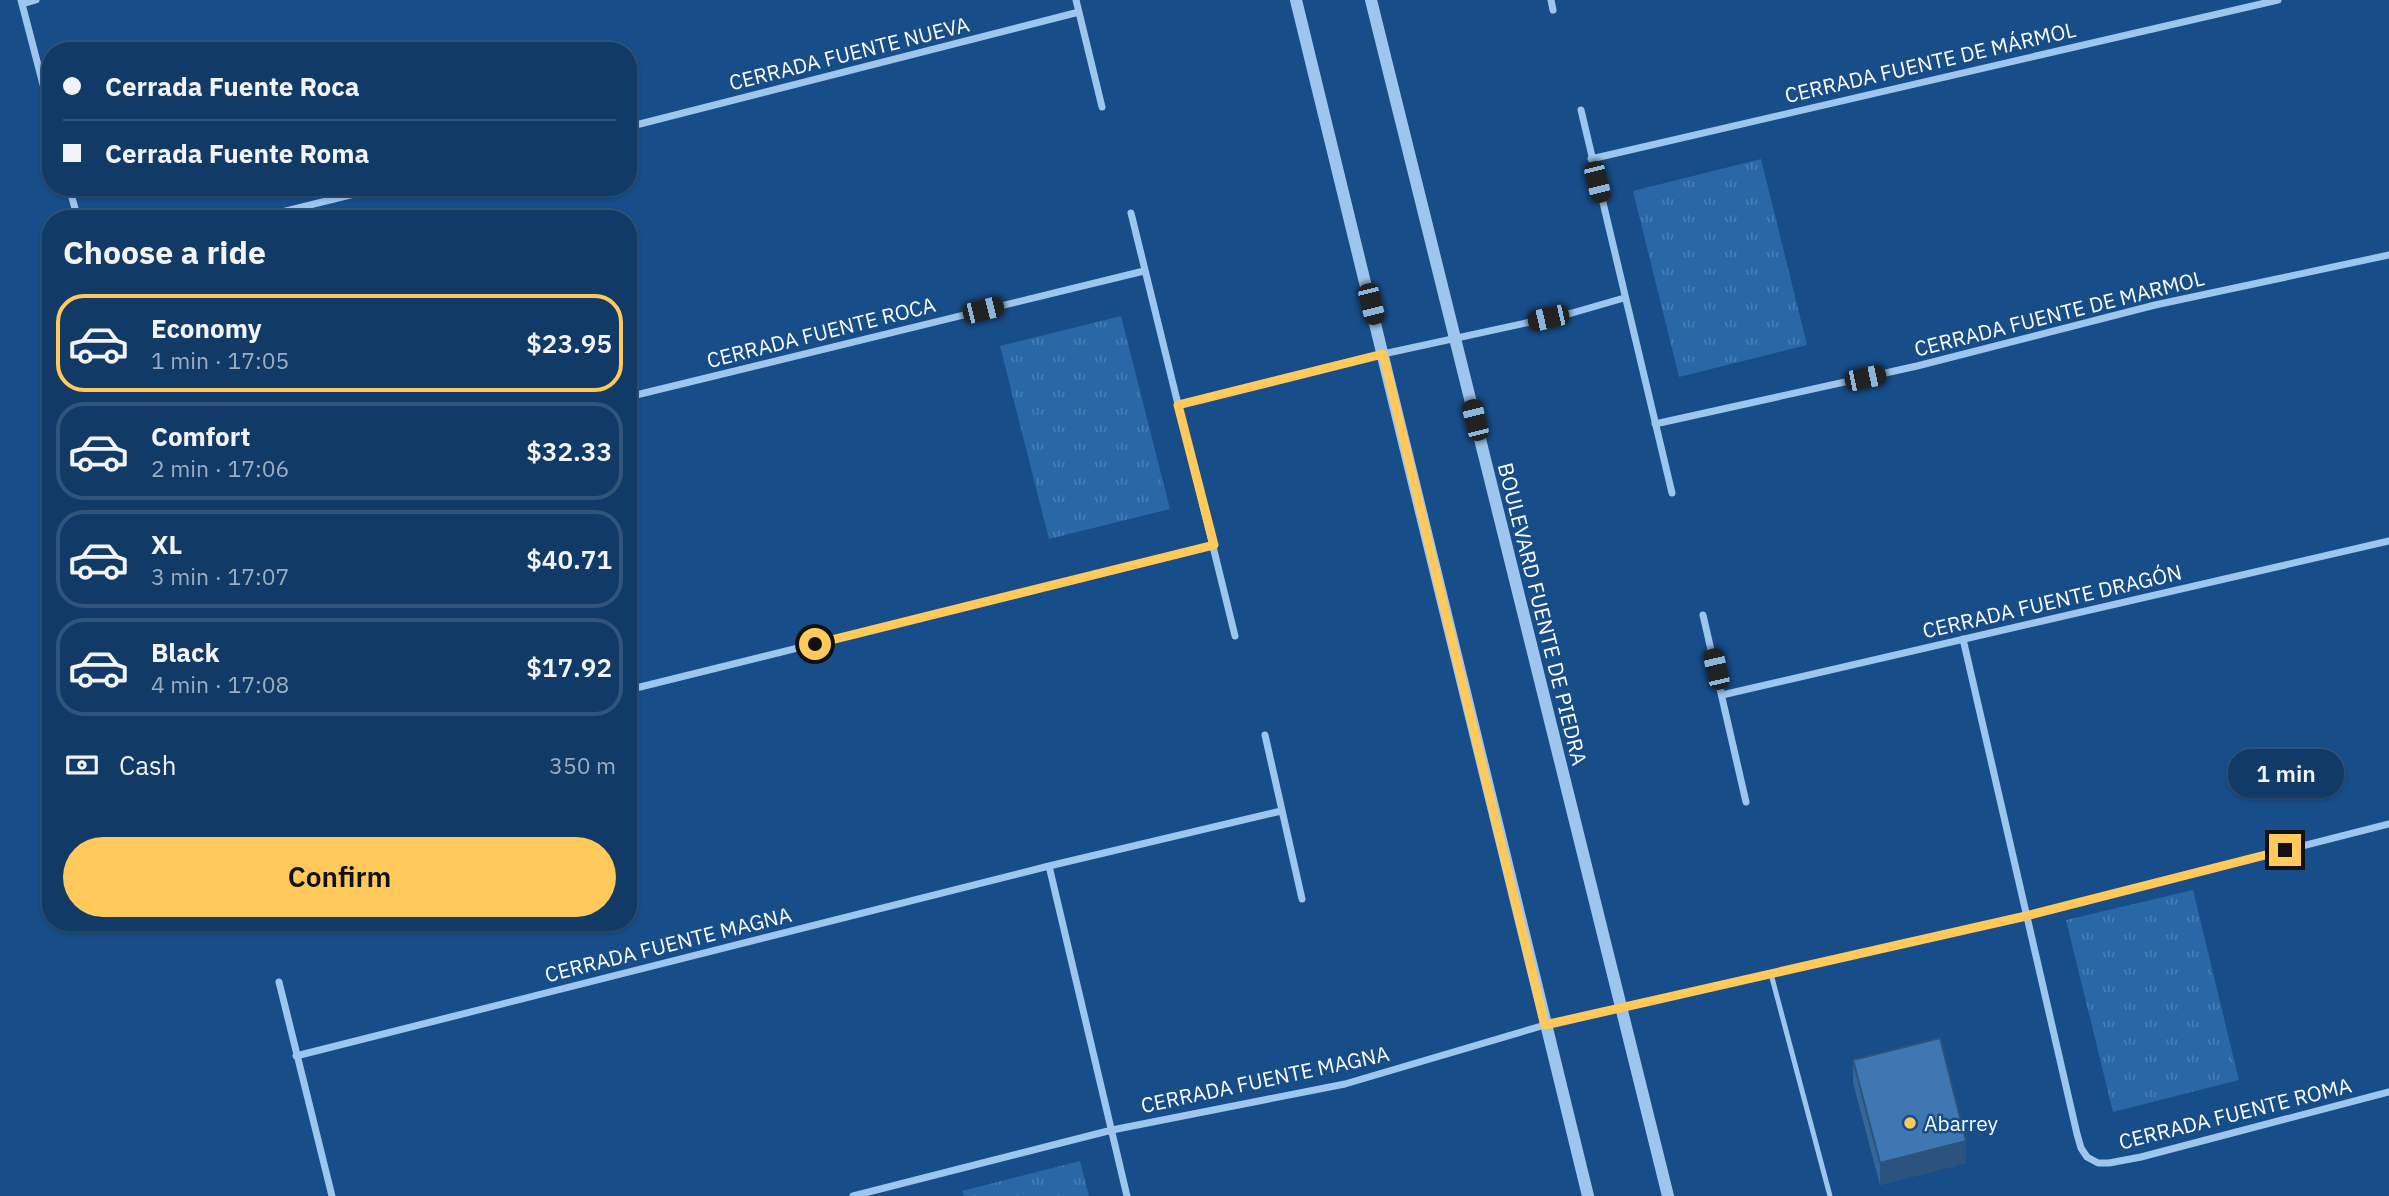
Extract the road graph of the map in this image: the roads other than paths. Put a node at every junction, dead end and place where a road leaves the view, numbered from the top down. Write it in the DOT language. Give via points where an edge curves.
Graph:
graph roads {
  1 [pos="36,0"];
  2 [pos="1076,0"];
  3 [pos="1296,0"];
  4 [pos="1371,0"];
  5 [pos="1551,0"];
  6 [pos="2278,0"];
  7 [pos="22,2"];
  8 [pos="1553,9"];
  9 [pos="1079,12"];
  10 [pos="42,80"];
  11 [pos="1102,107"];
  12 [pos="1581,110"];
  13 [pos="637,125"];
  14 [pos="1591,159"];
  15 [pos="346,196"];
  16 [pos="290,210"];
  17 [pos="1130,213"];
  18 [pos="2389,255"];
  19 [pos="1144,271"];
  20 [pos="1624,298"];
  21 [pos="1455,340"];
  22 [pos="1383,354"];
  23 [pos="637,395"];
  24 [pos="1178,405"];
  25 [pos="1655,424"];
  26 [pos="1672,493"];
  27 [pos="2389,541"];
  28 [pos="1214,545"];
  29 [pos="1703,615"];
  30 [pos="1236,636"];
  31 [pos="1963,639"];
  32 [pos="637,688"];
  33 [pos="1722,695"];
  34 [pos="1265,736"];
  35 [pos="1746,802"];
  36 [pos="1281,811"];
  37 [pos="2389,824"];
  38 [pos="1049,866"];
  39 [pos="1302,899"];
  40 [pos="2026,916"];
  41 [pos="1770,974"];
  42 [pos="279,982"];
  43 [pos="1621,1007"];
  44 [pos="1545,1025"];
  45 [pos="296,1056"];
  46 [pos="2389,1092"];
  47 [pos="1112,1130"];
  48 [pos="332,1196"];
  49 [pos="853,1196"];
  50 [pos="1127,1196"];
  51 [pos="1588,1196"];
  52 [pos="1668,1196"];
  53 [pos="1830,1196"];
  1 -- 7 [label="street"];
  2 -- 9 [label="street"];
  3 -- 22 [label="street"];
  4 -- 21 [label="street, BOULEVARD FUENTE DE PIEDRA"];
  5 -- 8 [label="street"];
  6 -- 14 [label="street, CERRADA FUENTE DE MÁRMOL"];
  7 -- 10 [label="street"];
  9 -- 11 [label="street"];
  9 -- 13 [label="street, CERRADA FUENTE NUEVA"];
  12 -- 14 [label="street"];
  14 -- 20 [label="street"];
  15 -- 16 [label="street"];
  17 -- 19 [label="street"];
  18 -- 25 [label="street, CERRADA FUENTE DE MARMOL" via="2155,304 1917,366"];
  19 -- 23 [label="street, CERRADA FUENTE ROCA"];
  19 -- 24 [label="street"];
  20 -- 21 [label="street"];
  20 -- 25 [label="street"];
  21 -- 22 [label="street"];
  21 -- 43 [label="street, BOULEVARD FUENTE DE PIEDRA"];
  22 -- 24 [label="street"];
  22 -- 44 [label="street"];
  24 -- 28 [label="street"];
  25 -- 26 [label="street"];
  27 -- 31 [label="street, CERRADA FUENTE DRAGÓN"];
  28 -- 30 [label="street"];
  28 -- 32 [label="street"];
  29 -- 33 [label="street"];
  31 -- 33 [label="street, CERRADA FUENTE DRAGÓN"];
  31 -- 40 [label="street, CERRADA FUENTE ROMA"];
  33 -- 35 [label="street"];
  34 -- 36 [label="street"];
  36 -- 38 [label="street, CERRADA FUENTE MAGNA"];
  36 -- 39 [label="street"];
  37 -- 40 [label="street"];
  38 -- 45 [label="street, CERRADA FUENTE MAGNA"];
  38 -- 47 [label="street"];
  40 -- 41 [label="street"];
  40 -- 46 [label="street, CERRADA FUENTE ROMA" via="2081,1148 2098,1163 2141,1157"];
  41 -- 43 [label="street"];
  41 -- 53 [label="lane"];
  42 -- 45 [label="street"];
  43 -- 44 [label="street, CERRADA FUENTE MAGNA"];
  43 -- 52 [label="street, BOULEVARD FUENTE DE PIEDRA"];
  44 -- 47 [label="street, CERRADA FUENTE MAGNA" via="1345,1084"];
  44 -- 51 [label="street"];
  45 -- 48 [label="street"];
  47 -- 49 [label="street, CERRADA FUENTE MAGNA"];
  47 -- 50 [label="street"];
}
